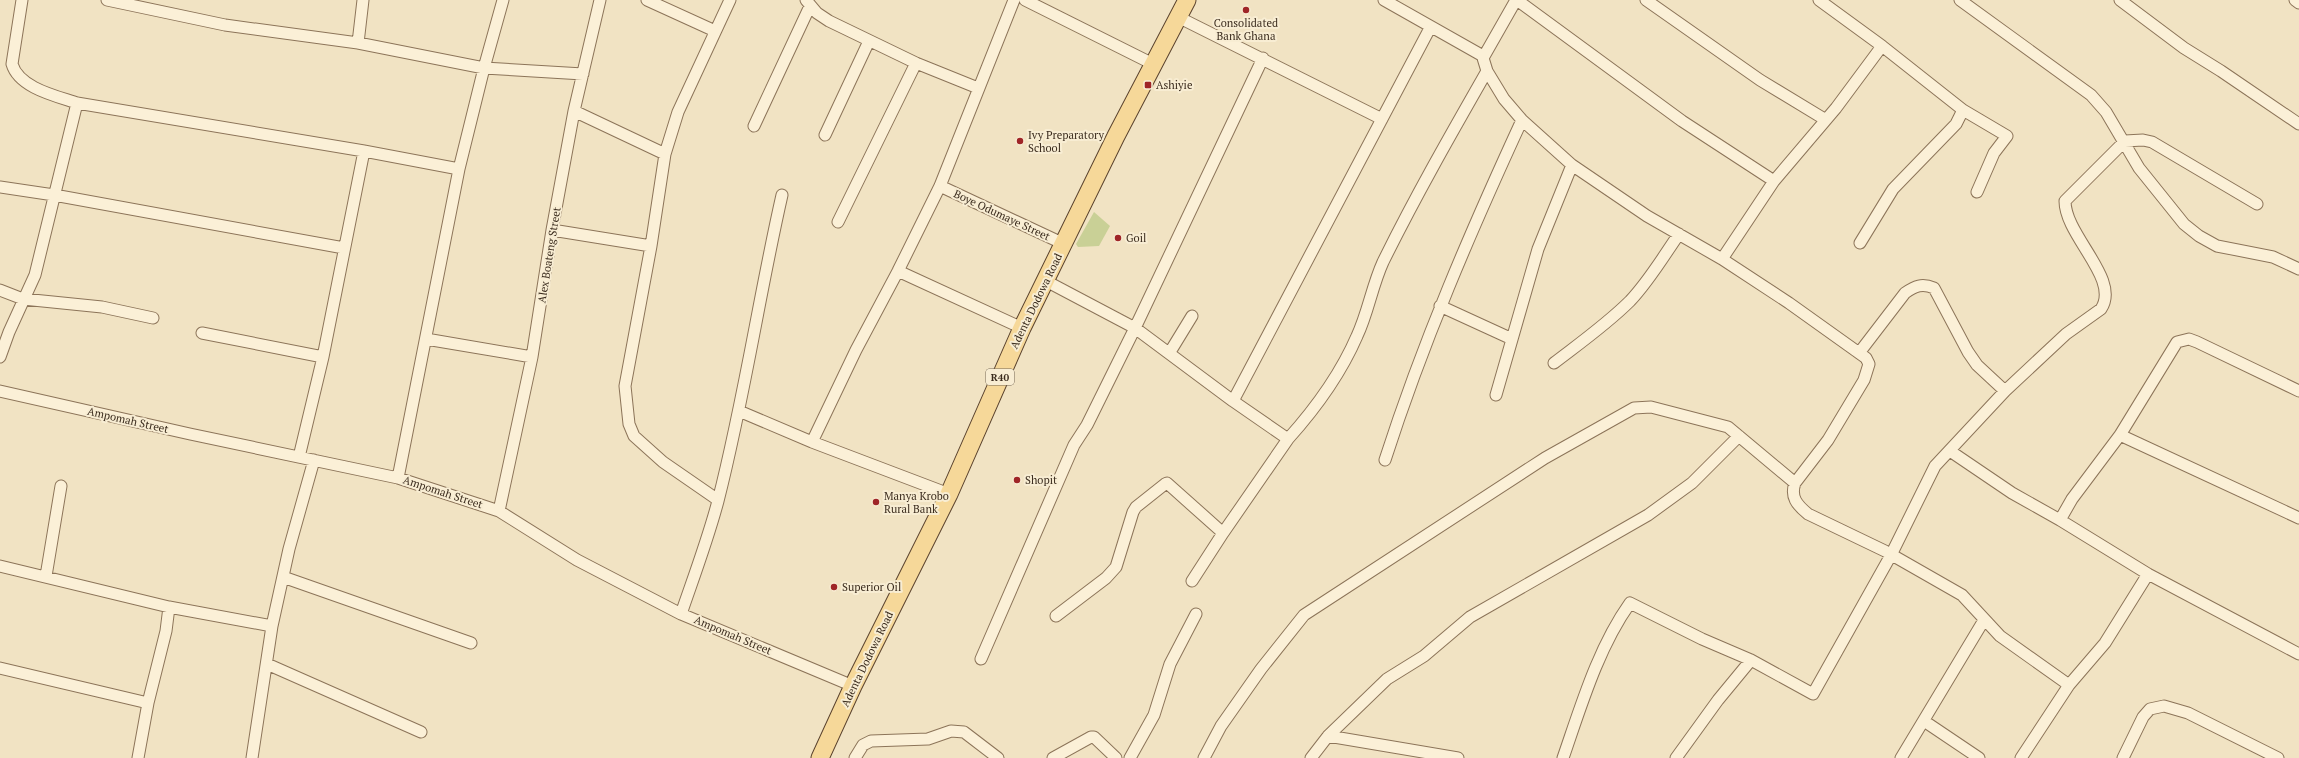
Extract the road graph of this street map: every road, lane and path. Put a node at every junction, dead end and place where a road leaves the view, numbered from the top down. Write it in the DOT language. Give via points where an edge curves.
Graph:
graph roads {
  1 [pos="22,0"];
  2 [pos="107,0"];
  3 [pos="363,0"];
  4 [pos="503,0"];
  5 [pos="600,0"];
  6 [pos="647,0"];
  7 [pos="730,0"];
  8 [pos="1014,0"];
  9 [pos="1025,0"];
  10 [pos="1187,0"];
  11 [pos="1384,0"];
  12 [pos="1517,0"];
  13 [pos="1646,0"];
  14 [pos="1819,0"];
  15 [pos="1960,0"];
  16 [pos="2120,0"];
  17 [pos="2295,0"];
  18 [pos="808,3"];
  19 [pos="2299,3"];
  20 [pos="1178,17"];
  21 [pos="1430,28"];
  22 [pos="715,31"];
  23 [pos="869,41"];
  24 [pos="358,44"];
  25 [pos="1882,46"];
  26 [pos="1483,56"];
  27 [pos="1263,58"];
  28 [pos="916,63"];
  29 [pos="1153,64"];
  30 [pos="484,68"];
  31 [pos="1486,71"];
  32 [pos="583,74"];
  33 [pos="978,88"];
  34 [pos="77,103"];
  35 [pos="1963,110"];
  36 [pos="574,111"];
  37 [pos="1382,119"];
  38 [pos="1522,120"];
  39 [pos="1826,120"];
  40 [pos="2299,124"];
  41 [pos="754,126"];
  42 [pos="824,135"];
  43 [pos="2124,141"];
  44 [pos="364,151"];
  45 [pos="665,154"];
  46 [pos="1572,166"];
  47 [pos="459,169"];
  48 [pos="1774,181"];
  49 [pos="940,186"];
  50 [pos="0,187"];
  51 [pos="1978,192"];
  52 [pos="54,195"];
  53 [pos="782,195"];
  54 [pos="2257,204"];
  55 [pos="838,222"];
  56 [pos="552,230"];
  57 [pos="1679,234"];
  58 [pos="1860,243"];
  59 [pos="1064,244"];
  60 [pos="651,246"];
  61 [pos="344,248"];
  62 [pos="1722,259"];
  63 [pos="2299,269"];
  64 [pos="898,271"];
  65 [pos="1046,281"];
  66 [pos="0,290"];
  67 [pos="23,299"];
  68 [pos="1440,306"];
  69 [pos="1192,316"];
  70 [pos="153,318"];
  71 [pos="1022,328"];
  72 [pos="1135,328"];
  73 [pos="202,333"];
  74 [pos="426,339"];
  75 [pos="1512,340"];
  76 [pos="1170,352"];
  77 [pos="1858,353"];
  78 [pos="323,357"];
  79 [pos="532,357"];
  80 [pos="0,358"];
  81 [pos="1554,363"];
  82 [pos="2005,390"];
  83 [pos="0,391"];
  84 [pos="2299,391"];
  85 [pos="1496,395"];
  86 [pos="1232,401"];
  87 [pos="739,411"];
  88 [pos="2120,435"];
  89 [pos="1739,436"];
  90 [pos="1288,439"];
  91 [pos="812,442"];
  92 [pos="1950,451"];
  93 [pos="299,457"];
  94 [pos="314,460"];
  95 [pos="1385,460"];
  96 [pos="398,478"];
  97 [pos="1795,483"];
  98 [pos="61,486"];
  99 [pos="949,494"];
  100 [pos="718,500"];
  101 [pos="499,511"];
  102 [pos="2299,518"];
  103 [pos="2060,520"];
  104 [pos="1223,533"];
  105 [pos="1891,555"];
  106 [pos="0,566"];
  107 [pos="2148,574"];
  108 [pos="46,576"];
  109 [pos="283,576"];
  110 [pos="1192,581"];
  111 [pos="169,607"];
  112 [pos="681,614"];
  113 [pos="1196,614"];
  114 [pos="1056,616"];
  115 [pos="1984,620"];
  116 [pos="272,626"];
  117 [pos="471,643"];
  118 [pos="2299,654"];
  119 [pos="980,659"];
  120 [pos="1751,660"];
  121 [pos="267,664"];
  122 [pos="0,668"];
  123 [pos="2069,685"];
  124 [pos="853,686"];
  125 [pos="148,704"];
  126 [pos="1924,721"];
  127 [pos="420,732"];
  128 [pos="1328,736"];
  129 [pos="138,758"];
  130 [pos="252,758"];
  131 [pos="820,758"];
  132 [pos="855,758"];
  133 [pos="998,758"];
  134 [pos="1053,758"];
  135 [pos="1116,758"];
  136 [pos="1130,758"];
  137 [pos="1204,758"];
  138 [pos="1311,758"];
  139 [pos="1458,758"];
  140 [pos="1563,758"];
  141 [pos="1676,758"];
  142 [pos="1901,758"];
  143 [pos="1979,758"];
  144 [pos="2021,758"];
  145 [pos="2123,758"];
  146 [pos="2278,758"];
  1 -- 34 [label="street" via="11,60 13,69 21,79 41,90"];
  2 -- 24 [label="street" via="225,25"];
  3 -- 24 [label="street"];
  4 -- 30 [label="street"];
  5 -- 32 [label="street, Alex Boateng Street"];
  6 -- 22 [label="street"];
  7 -- 22 [label="street"];
  8 -- 33 [label="street"];
  9 -- 29 [label="street"];
  10 -- 20 [label="main road, Adenta Dodowa Road / R40"];
  11 -- 21 [label="street"];
  12 -- 26 [label="street"];
  12 -- 48 [label="street" via="1682,120"];
  13 -- 39 [label="street" via="1760,80"];
  14 -- 25 [label="street"];
  15 -- 43 [label="street" via="2091,95 2106,112"];
  16 -- 40 [label="street" via="2184,48"];
  17 -- 19 [label="street"];
  18 -- 23 [label="street" via="828,21"];
  18 -- 41 [label="street"];
  20 -- 27 [label="street"];
  20 -- 29 [label="main road, Adenta Dodowa Road / R40"];
  21 -- 26 [label="street"];
  21 -- 37 [label="street"];
  22 -- 45 [label="street" via="678,112"];
  23 -- 28 [label="street"];
  23 -- 42 [label="street"];
  24 -- 30 [label="street"];
  25 -- 35 [label="street"];
  25 -- 39 [label="street"];
  26 -- 31 [label="street"];
  27 -- 37 [label="street"];
  27 -- 72 [label="street"];
  28 -- 33 [label="street"];
  28 -- 55 [label="street"];
  29 -- 59 [label="main road, Adenta Dodowa Road / R40" via="1102,162"];
  30 -- 32 [label="street"];
  30 -- 47 [label="street"];
  31 -- 38 [label="street" via="1504,99"];
  31 -- 90 [label="street" via="1382,264 1354,342 1322,396"];
  32 -- 36 [label="street, Alex Boateng Street"];
  33 -- 49 [label="street"];
  34 -- 44 [label="street"];
  34 -- 52 [label="street"];
  35 -- 51 [label="street" via="2007,136 1994,154"];
  35 -- 58 [label="street" via="1956,124 1893,189"];
  36 -- 45 [label="street"];
  36 -- 56 [label="street, Alex Boateng Street"];
  37 -- 86 [label="street"];
  38 -- 46 [label="street"];
  38 -- 68 [label="street"];
  39 -- 48 [label="street"];
  43 -- 54 [label="street" via="2143,140 2159,146"];
  43 -- 63 [label="street" via="2139,168 2184,224 2199,236 2217,246 2273,257"];
  43 -- 82 [label="street" via="2065,201 2068,220 2103,280 2107,297 2105,304 2101,310 2066,334"];
  44 -- 47 [label="street"];
  44 -- 61 [label="street"];
  45 -- 60 [label="street"];
  46 -- 57 [label="street"];
  46 -- 75 [label="street" via="1538,249"];
  47 -- 74 [label="street"];
  48 -- 62 [label="street"];
  49 -- 59 [label="street, Boye Odumaye Street"];
  49 -- 64 [label="street"];
  50 -- 52 [label="street"];
  52 -- 61 [label="street"];
  52 -- 67 [label="street" via="35,275"];
  53 -- 87 [label="street" via="762,283"];
  56 -- 60 [label="street"];
  56 -- 79 [label="street, Alex Boateng Street"];
  57 -- 62 [label="street"];
  57 -- 81 [label="street" via="1630,300 1602,327"];
  59 -- 65 [label="main road, Adenta Dodowa Road / R40"];
  60 -- 100 [label="street" via="625,386 629,424 634,436 663,462"];
  61 -- 78 [label="street"];
  62 -- 77 [label="street" via="1789,302"];
  64 -- 71 [label="street"];
  64 -- 91 [label="street" via="856,350"];
  65 -- 71 [label="main road, Adenta Dodowa Road / R40"];
  65 -- 72 [label="street"];
  66 -- 67 [label="street"];
  67 -- 70 [label="street" via="102,307"];
  67 -- 80 [label="street"];
  68 -- 75 [label="street"];
  68 -- 95 [label="street"];
  69 -- 76 [label="street"];
  71 -- 99 [label="main road, Adenta Dodowa Road / R40"];
  72 -- 76 [label="street"];
  72 -- 119 [label="street" via="1074,445"];
  73 -- 78 [label="street"];
  74 -- 79 [label="street"];
  74 -- 96 [label="street"];
  75 -- 85 [label="street"];
  76 -- 86 [label="street"];
  77 -- 82 [label="street" via="1905,294 1912,288 1926,285 1934,288 1968,352"];
  77 -- 97 [label="street" via="1866,358 1869,364 1864,380 1828,440"];
  78 -- 93 [label="street"];
  79 -- 101 [label="street, Alex Boateng Street"];
  82 -- 92 [label="street"];
  83 -- 93 [label="street, Ampomah Street"];
  84 -- 88 [label="street" via="2197,342 2183,339 2177,342 2166,356"];
  86 -- 90 [label="street"];
  87 -- 91 [label="street"];
  87 -- 100 [label="street"];
  88 -- 102 [label="street"];
  88 -- 103 [label="street" via="2072,499"];
  89 -- 97 [label="street"];
  89 -- 128 [label="street" via="1692,483 1648,515 1470,617 1424,656 1388,679"];
  89 -- 137 [label="street" via="1722,424 1641,406 1545,458 1304,615 1261,669 1221,726"];
  90 -- 104 [label="street"];
  91 -- 99 [label="street"];
  92 -- 103 [label="street" via="2012,493"];
  92 -- 105 [label="street" via="1935,466"];
  93 -- 94 [label="street, Ampomah Street"];
  94 -- 96 [label="street, Ampomah Street"];
  94 -- 109 [label="street"];
  96 -- 101 [label="street, Ampomah Street"];
  97 -- 105 [label="street" via="1792,490 1794,499 1808,514"];
  98 -- 108 [label="street"];
  99 -- 124 [label="main road, Adenta Dodowa Road / R40"];
  100 -- 112 [label="street"];
  101 -- 112 [label="street, Ampomah Street" via="577,560"];
  103 -- 107 [label="street"];
  104 -- 110 [label="street"];
  104 -- 114 [label="street" via="1165,484 1136,507 1116,567 1106,578"];
  105 -- 115 [label="street" via="1962,595"];
  105 -- 120 [label="street" via="1813,694"];
  106 -- 108 [label="street"];
  107 -- 118 [label="street"];
  107 -- 123 [label="street" via="2105,644"];
  108 -- 111 [label="street"];
  109 -- 116 [label="street"];
  109 -- 117 [label="street"];
  111 -- 116 [label="street"];
  111 -- 125 [label="street" via="166,631"];
  112 -- 124 [label="street, Ampomah Street"];
  113 -- 136 [label="street" via="1170,664 1154,715"];
  115 -- 123 [label="street" via="2000,636"];
  115 -- 126 [label="street"];
  116 -- 121 [label="street"];
  120 -- 140 [label="street" via="1702,640 1630,603 1605,648 1579,709"];
  120 -- 141 [label="street"];
  121 -- 127 [label="street"];
  121 -- 130 [label="street"];
  122 -- 125 [label="street"];
  123 -- 144 [label="street"];
  124 -- 131 [label="main road, Adenta Dodowa Road / R40"];
  125 -- 129 [label="street"];
  126 -- 142 [label="street"];
  126 -- 143 [label="street"];
  128 -- 138 [label="street"];
  128 -- 139 [label="street"];
  132 -- 133 [label="street" via="863,745 871,741 928,739 958,730"];
  134 -- 135 [label="street" via="1091,737"];
  145 -- 146 [label="street" via="2143,717 2150,709 2164,706 2188,713"];
}
